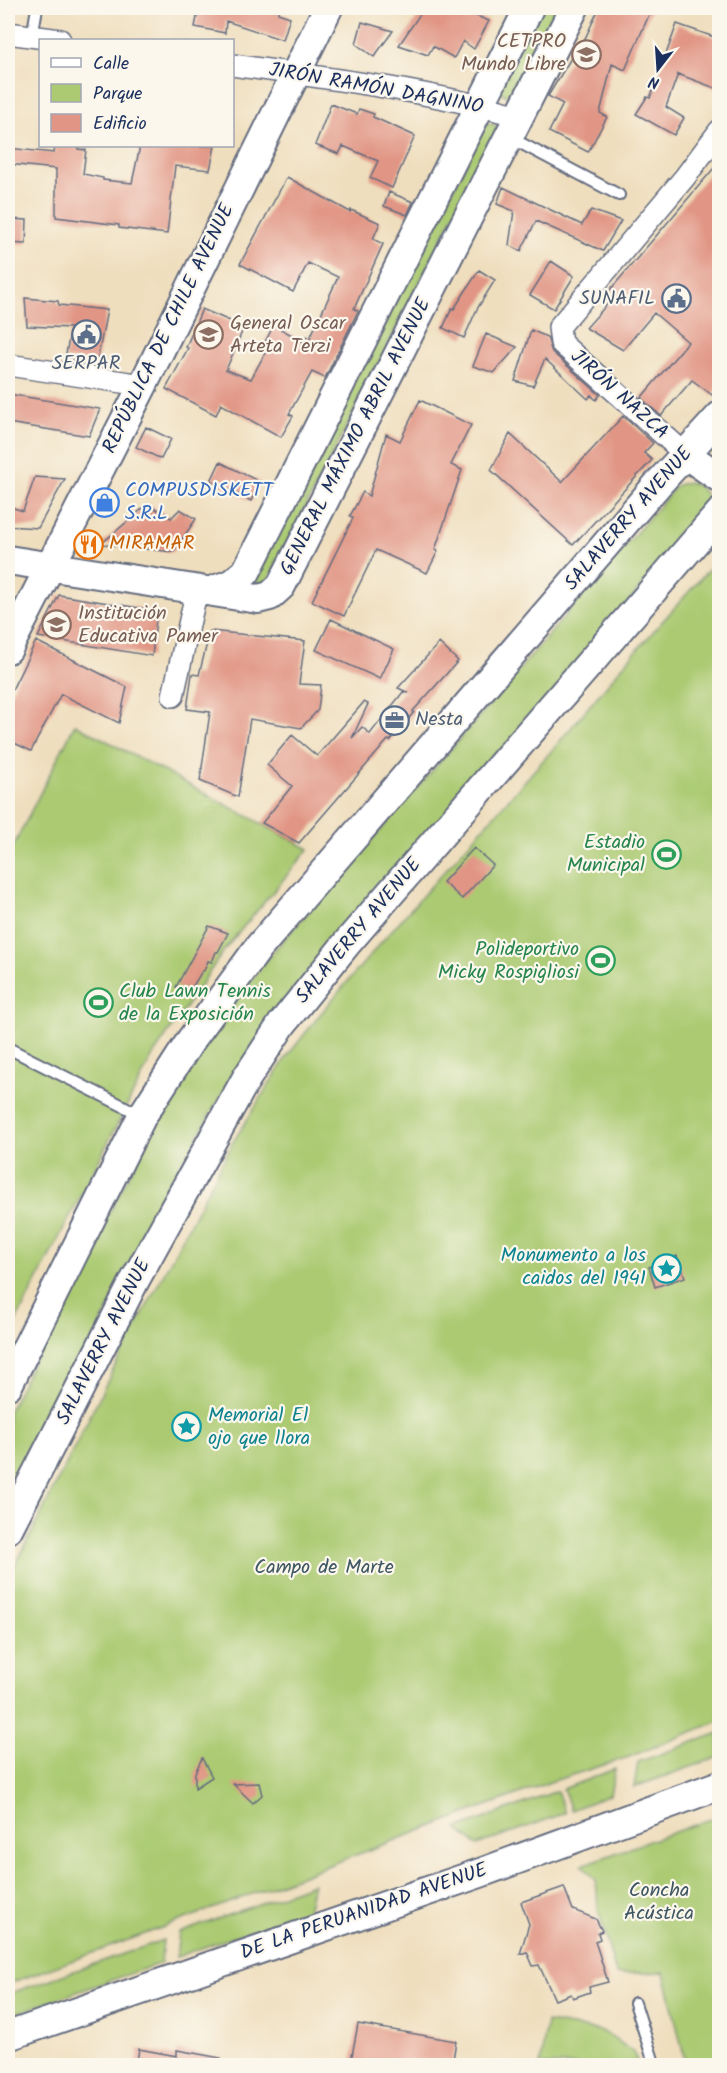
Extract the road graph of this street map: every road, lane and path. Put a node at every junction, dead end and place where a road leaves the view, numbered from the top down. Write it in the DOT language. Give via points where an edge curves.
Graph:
graph roads {
  1 [pos="37,8"];
  2 [pos="328,8"];
  3 [pos="529,8"];
  4 [pos="574,8"];
  5 [pos="8,33"];
  6 [pos="32,37"];
  7 [pos="51,39"];
  8 [pos="234,65"];
  9 [pos="294,73"];
  10 [pos="480,105"];
  11 [pos="513,126"];
  12 [pos="720,130"];
  13 [pos="619,195"];
  14 [pos="8,365"];
  15 [pos="143,385"];
  16 [pos="720,416"];
  17 [pos="685,454"];
  18 [pos="720,478"];
  19 [pos="720,513"];
  20 [pos="8,560"];
  21 [pos="51,567"];
  22 [pos="246,572"];
  23 [pos="281,586"];
  24 [pos="204,590"];
  25 [pos="8,649"];
  26 [pos="173,696"];
  27 [pos="8,1048"];
  28 [pos="142,1116"];
  29 [pos="8,1385"];
  30 [pos="8,1529"];
  31 [pos="720,1785"];
  32 [pos="635,2003"];
  33 [pos="8,2036"];
  34 [pos="655,2066"];
  1 -- 6 [label="lane"];
  2 -- 9 [label="street, REPÚBLICA DE CHILE AVENUE"];
  3 -- 10 [label="street, GENERAL MÁXIMO ABRIL AVENUE"];
  4 -- 11 [label="street, GENERAL MÁXIMO ABRIL AVENUE"];
  5 -- 6 [label="street"];
  6 -- 7 [label="street"];
  8 -- 9 [label="street, JIRÓN RAMÓN DAGNINO"];
  9 -- 10 [label="street, JIRÓN RAMÓN DAGNINO"];
  9 -- 15 [label="street, REPÚBLICA DE CHILE AVENUE"];
  10 -- 11 [label="street, JIRÓN RAMÓN DAGNINO"];
  10 -- 22 [label="street, GENERAL MÁXIMO ABRIL AVENUE"];
  11 -- 13 [label="lane"];
  11 -- 23 [label="street, GENERAL MÁXIMO ABRIL AVENUE"];
  12 -- 17 [label="street, JIRÓN NAZCA" via="559,327 561,343"];
  14 -- 15 [label="street"];
  15 -- 21 [label="street, REPÚBLICA DE CHILE AVENUE"];
  16 -- 17 [label="street, SALAVERRY AVENUE"];
  17 -- 18 [label="street, JIRÓN NAZCA"];
  17 -- 28 [label="street, SALAVERRY AVENUE" via="259,948 191,1040"];
  19 -- 30 [label="street, SALAVERRY AVENUE" via="347,943 282,1024 246,1078 135,1280"];
  20 -- 21 [label="street, GENERAL MÁXIMO ABRIL AVENUE"];
  21 -- 24 [label="street, GENERAL MÁXIMO ABRIL AVENUE"];
  21 -- 25 [label="street, REPÚBLICA DE CHILE AVENUE"];
  22 -- 23 [label="street" via="256,585"];
  22 -- 24 [label="street" via="231,584"];
  23 -- 24 [label="street, GENERAL MÁXIMO ABRIL AVENUE" via="270,596 258,599"];
  24 -- 26 [label="street"];
  27 -- 28 [label="lane"];
  28 -- 29 [label="street, SALAVERRY AVENUE"];
  31 -- 33 [label="street, DE LA PERUANIDAD AVENUE" via="480,1873"];
  32 -- 34 [label="lane"];
}
